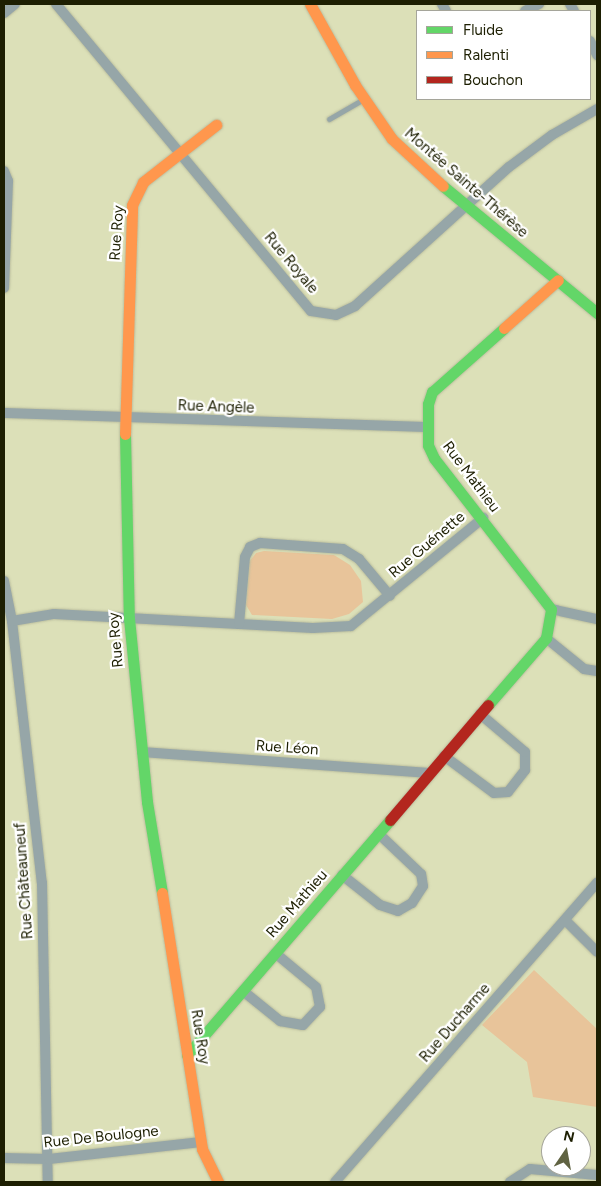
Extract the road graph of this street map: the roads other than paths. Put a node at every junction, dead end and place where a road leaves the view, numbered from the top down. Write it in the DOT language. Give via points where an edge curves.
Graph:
graph roads {
  1 [pos="15,4"];
  2 [pos="56,4"];
  3 [pos="310,4"];
  4 [pos="539,4"];
  5 [pos="527,10"];
  6 [pos="4,13"];
  7 [pos="591,43"];
  8 [pos="597,55"];
  9 [pos="363,99"];
  10 [pos="597,109"];
  11 [pos="329,119"];
  12 [pos="216,124"];
  13 [pos="180,153"];
  14 [pos="4,171"];
  15 [pos="465,205"];
  16 [pos="558,280"];
  17 [pos="4,288"];
  18 [pos="597,313"];
  19 [pos="4,413"];
  20 [pos="125,419"];
  21 [pos="428,427"];
  22 [pos="483,518"];
  23 [pos="4,581"];
  24 [pos="390,596"];
  25 [pos="551,609"];
  26 [pos="129,618"];
  27 [pos="597,619"];
  28 [pos="12,621"];
  29 [pos="239,624"];
  30 [pos="546,638"];
  31 [pos="597,671"];
  32 [pos="480,714"];
  33 [pos="142,752"];
  34 [pos="444,756"];
  35 [pos="429,773"];
  36 [pos="378,833"];
  37 [pos="342,875"];
  38 [pos="597,883"];
  39 [pos="565,920"];
  40 [pos="597,952"];
  41 [pos="274,953"];
  42 [pos="243,990"];
  43 [pos="187,1055"];
  44 [pos="201,1142"];
  45 [pos="4,1158"];
  46 [pos="49,1159"];
  47 [pos="597,1175"];
  48 [pos="48,1182"];
  49 [pos="218,1182"];
  50 [pos="335,1182"];
  51 [pos="510,1182"];
  1 -- 6 [label="street"];
  2 -- 13 [label="street, Rue Royale"];
  3 -- 9 [label="street, Montée Sainte-Thérèse"];
  4 -- 5 [label="street"];
  7 -- 8 [label="street"];
  9 -- 11 [label="lane"];
  9 -- 15 [label="street, Montée Sainte-Thérèse" via="392,139"];
  10 -- 15 [label="street, Rue Royale" via="541,143"];
  12 -- 13 [label="street, Rue Roy"];
  13 -- 15 [label="street, Rue Royale" via="311,311 336,315 355,306"];
  13 -- 20 [label="street, Rue Roy" via="143,182 132,205"];
  14 -- 17 [label="street" via="8,181"];
  15 -- 16 [label="street, Montée Sainte-Thérèse"];
  16 -- 18 [label="street, Montée Sainte-Thérèse"];
  16 -- 21 [label="street, Rue Mathieu" via="432,392 428,404"];
  19 -- 20 [label="street, Rue Angèle"];
  20 -- 21 [label="street, Rue Angèle"];
  20 -- 26 [label="street, Rue Roy"];
  21 -- 22 [label="street, Rue Mathieu" via="428,445 434,458"];
  22 -- 24 [label="street, Rue Guénette"];
  22 -- 25 [label="street, Rue Mathieu"];
  23 -- 28 [label="street, Rue Châteauneuf"];
  24 -- 29 [label="street, Rue Guénette" via="351,626 313,628"];
  24 -- 29 [label="street, Rue Guénette" via="360,559 343,549 260,543 250,547 246,557"];
  25 -- 27 [label="street"];
  25 -- 30 [label="street"];
  26 -- 28 [label="street, Rue Guénette" via="54,614"];
  26 -- 29 [label="street, Rue Guénette"];
  26 -- 33 [label="street, Rue Roy"];
  28 -- 46 [label="street, Rue Châteauneuf" via="42,884"];
  30 -- 31 [label="street" via="584,669"];
  30 -- 32 [label="street, Rue Mathieu"];
  32 -- 34 [label="street, Rue Mathieu"];
  32 -- 34 [label="street" via="525,752 525,770 508,792 494,793"];
  33 -- 35 [label="street, Rue Léon"];
  33 -- 43 [label="street, Rue Roy"];
  34 -- 35 [label="street, Rue Mathieu"];
  35 -- 36 [label="street, Rue Mathieu"];
  36 -- 37 [label="street, Rue Mathieu"];
  36 -- 37 [label="street, Rue Mathieu" via="421,874 423,886 412,903 398,911 380,905"];
  37 -- 41 [label="street, Rue Mathieu"];
  38 -- 39 [label="street, Rue Ducharme"];
  39 -- 40 [label="street"];
  39 -- 50 [label="street, Rue Ducharme"];
  41 -- 42 [label="street, Rue Mathieu"];
  41 -- 42 [label="street, Rue Mathieu" via="316,987 320,1007 303,1025 280,1021"];
  42 -- 43 [label="street, Rue Mathieu"];
  43 -- 44 [label="street, Rue Roy"];
  44 -- 46 [label="street, Rue De Boulogne"];
  44 -- 49 [label="street, Rue Roy"];
  45 -- 46 [label="street, Rue De Boulogne"];
  46 -- 48 [label="street, Rue Châteauneuf"];
  47 -- 51 [label="street" via="530,1169"];
}
